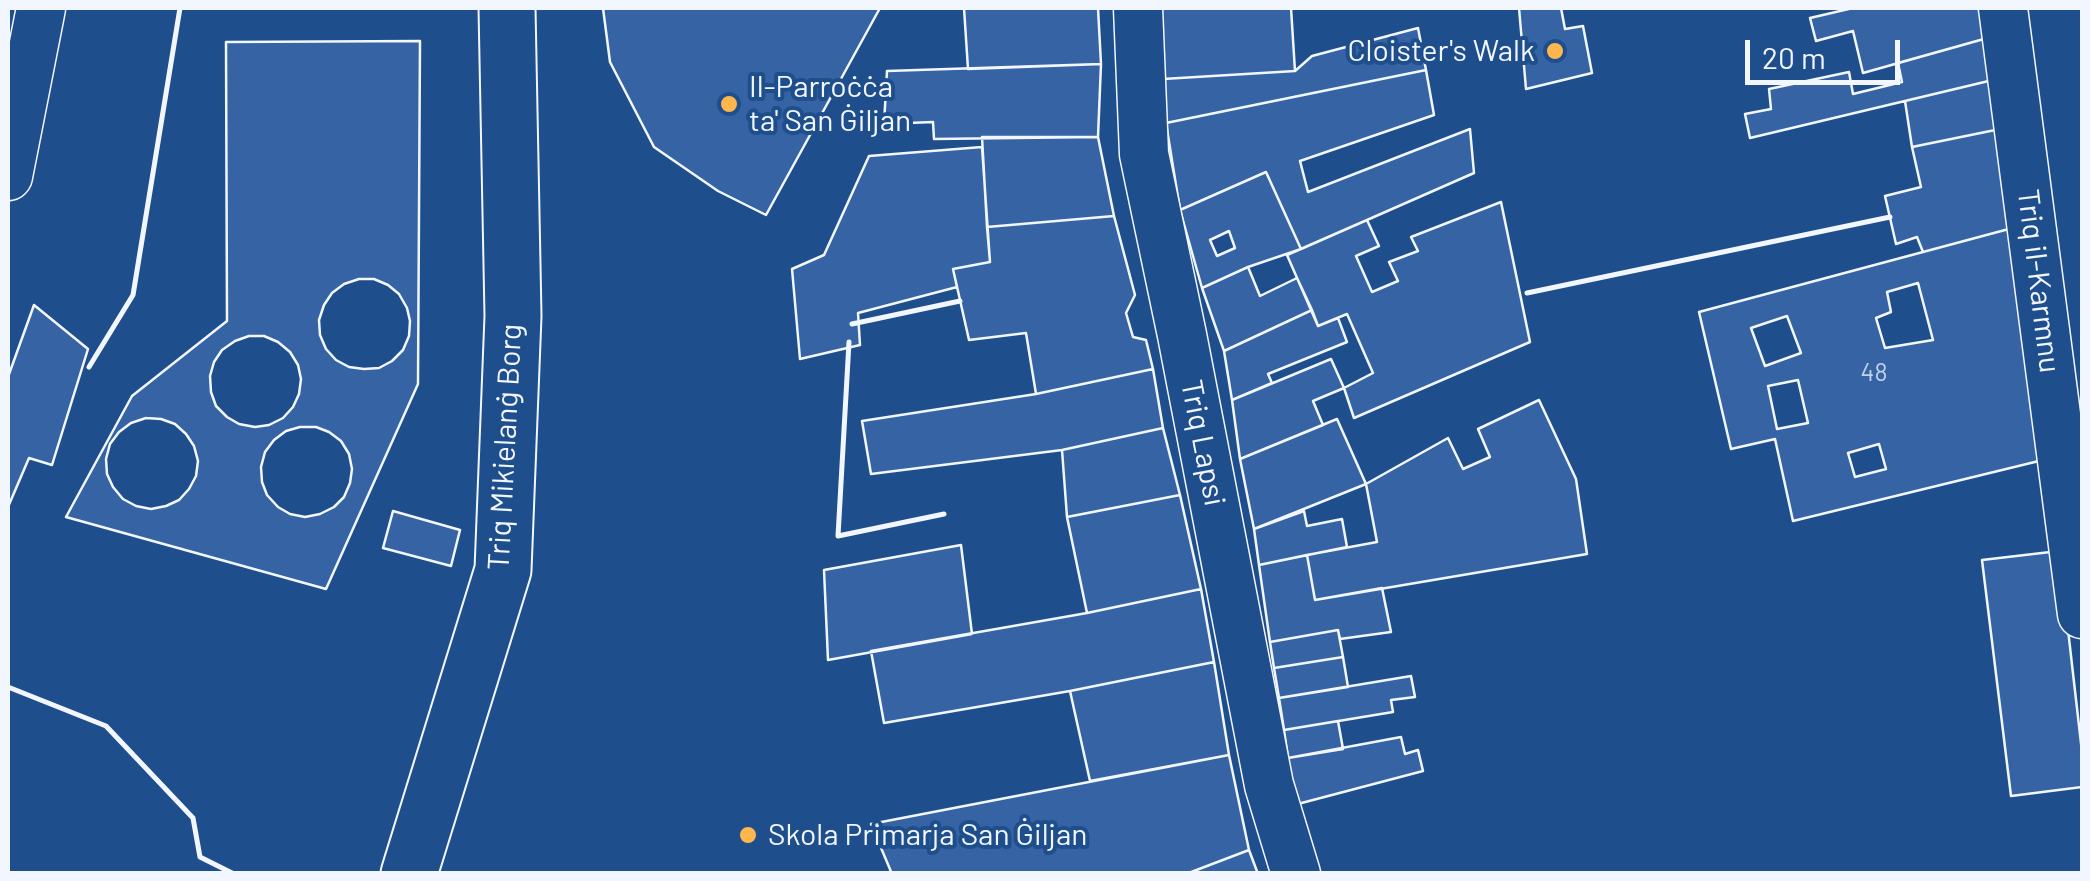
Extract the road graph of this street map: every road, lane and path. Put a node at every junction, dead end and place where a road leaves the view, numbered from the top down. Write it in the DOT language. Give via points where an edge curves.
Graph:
graph roads {
  1 [pos="41,8"];
  2 [pos="506,8"];
  3 [pos="1138,8"];
  4 [pos="2003,8"];
  5 [pos="8,176"];
  6 [pos="2082,614"];
  7 [pos="409,874"];
  8 [pos="1296,874"];
  1 -- 5 [label="street"];
  2 -- 7 [label="main road, Triq Mikielanġ Borg" via="513,316 503,570"];
  3 -- 8 [label="street, Triq Lapsi" via="1144,154 1268,785"];
  4 -- 6 [label="street, Triq il-Karmnu"];
}
